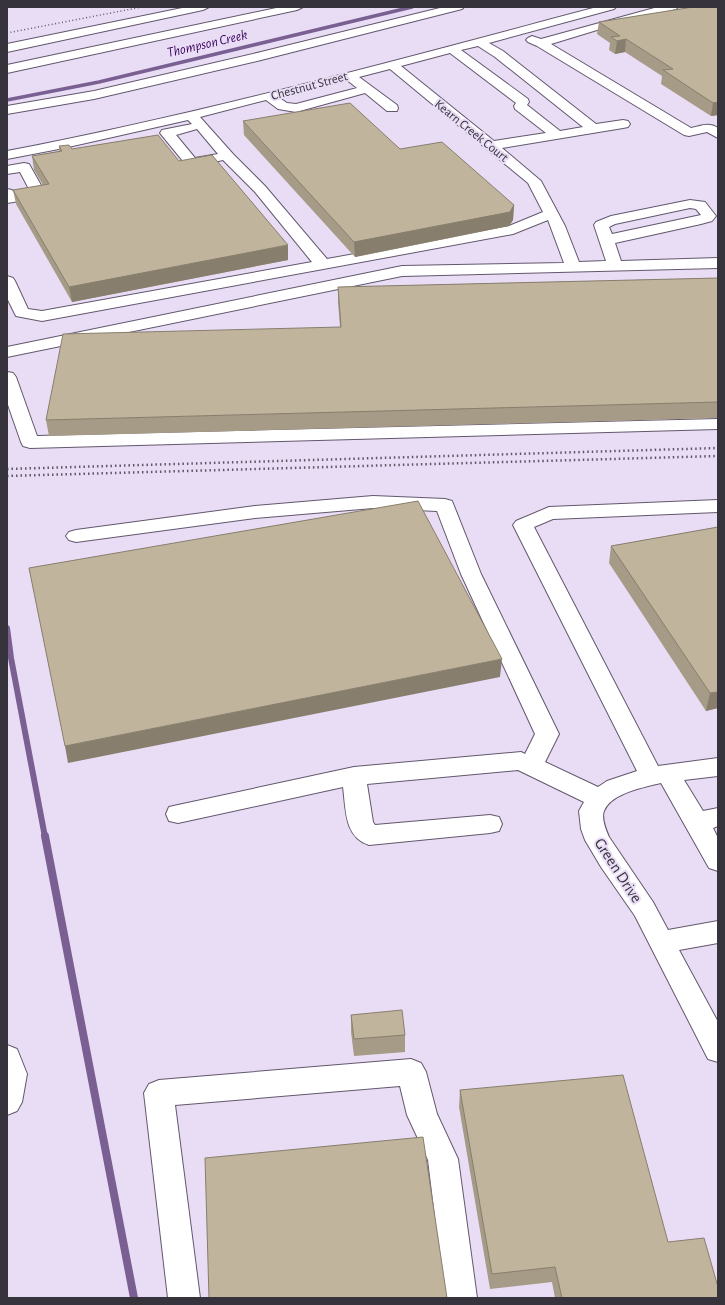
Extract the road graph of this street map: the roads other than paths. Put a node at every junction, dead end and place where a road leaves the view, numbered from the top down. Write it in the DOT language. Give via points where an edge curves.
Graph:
graph roads {
  1 [pos="203,7"];
  2 [pos="297,7"];
  3 [pos="458,7"];
  4 [pos="610,7"];
  5 [pos="672,7"];
  6 [pos="548,12"];
  7 [pos="560,20"];
  8 [pos="512,33"];
  9 [pos="480,42"];
  10 [pos="540,43"];
  11 [pos="7,48"];
  12 [pos="452,49"];
  13 [pos="392,65"];
  14 [pos="7,69"];
  15 [pos="349,75"];
  16 [pos="367,89"];
  17 [pos="268,96"];
  18 [pos="392,108"];
  19 [pos="7,110"];
  20 [pos="191,115"];
  21 [pos="623,124"];
  22 [pos="200,126"];
  23 [pos="594,129"];
  24 [pos="718,134"];
  25 [pos="557,135"];
  26 [pos="491,146"];
  27 [pos="7,155"];
  28 [pos="228,156"];
  29 [pos="7,170"];
  30 [pos="7,193"];
  31 [pos="549,206"];
  32 [pos="605,240"];
  33 [pos="718,263"];
  34 [pos="323,265"];
  35 [pos="615,266"];
  36 [pos="573,267"];
  37 [pos="7,280"];
  38 [pos="7,352"];
  39 [pos="7,377"];
  40 [pos="718,424"];
  41 [pos="718,506"];
  42 [pos="76,536"];
  43 [pos="531,766"];
  44 [pos="718,767"];
  45 [pos="659,775"];
  46 [pos="354,776"];
  47 [pos="599,798"];
  48 [pos="178,814"];
  49 [pos="707,820"];
  50 [pos="490,824"];
  51 [pos="718,861"];
  52 [pos="718,932"];
  53 [pos="661,942"];
  54 [pos="718,1050"];
  55 [pos="7,1058"];
  56 [pos="7,1102"];
  57 [pos="184,1298"];
  58 [pos="461,1298"];
  1 -- 11 [label="street"];
  2 -- 14 [label="street"];
  3 -- 19 [label="street" via="101,93"];
  4 -- 7 [label="street, Chestnut Street"];
  5 -- 10 [label="street"];
  6 -- 7 [label="street"];
  7 -- 8 [label="street, Chestnut Street"];
  8 -- 9 [label="street, Chestnut Street"];
  8 -- 10 [label="street"];
  9 -- 12 [label="street, Chestnut Street"];
  9 -- 23 [label="street"];
  10 -- 24 [label="street" via="689,132 709,128"];
  12 -- 13 [label="street, Chestnut Street"];
  12 -- 25 [label="street" via="523,102 520,106"];
  13 -- 15 [label="street, Chestnut Street"];
  13 -- 26 [label="street, Kearn Creek Court"];
  15 -- 16 [label="street"];
  15 -- 17 [label="street, Chestnut Street"];
  16 -- 17 [label="street" via="296,108 283,106"];
  16 -- 18 [label="street"];
  17 -- 20 [label="street, Chestnut Street"];
  20 -- 22 [label="street"];
  20 -- 27 [label="street, Chestnut Street"];
  21 -- 23 [label="street"];
  22 -- 28 [label="street"];
  22 -- 28 [label="street" via="167,133 192,163"];
  23 -- 25 [label="street"];
  25 -- 26 [label="street"];
  26 -- 31 [label="street, Kearn Creek Court" via="534,181"];
  28 -- 34 [label="street" via="260,189"];
  29 -- 30 [label="street" via="24,167 39,194 10,199"];
  31 -- 34 [label="street" via="513,230"];
  31 -- 36 [label="street, Kearn Creek Court"];
  32 -- 32 [label="street" via="701,220 709,216 700,205 690,204 611,220 601,225"];
  32 -- 35 [label="street"];
  33 -- 35 [label="street"];
  34 -- 37 [label="street" via="42,316 22,313"];
  35 -- 36 [label="street"];
  36 -- 38 [label="street" via="402,272"];
  39 -- 40 [label="street" via="30,442"];
  41 -- 45 [label="street" via="549,513 523,525"];
  42 -- 43 [label="street" via="255,512 373,502 445,505 471,574 547,734"];
  43 -- 46 [label="street" via="521,761"];
  43 -- 47 [label="street"];
  44 -- 45 [label="street"];
  45 -- 47 [label="street" via="618,785"];
  45 -- 49 [label="street"];
  46 -- 48 [label="street"];
  46 -- 50 [label="street" via="361,825 369,835"];
  47 -- 53 [label="street, Green Drive" via="591,812 592,827 600,844 636,896"];
  49 -- 51 [label="street"];
  52 -- 53 [label="street"];
  53 -- 54 [label="street, Green Drive"];
  55 -- 56 [label="street" via="12,1074"];
  57 -- 58 [label="street" via="159,1093 410,1072 422,1115 443,1159"];
}
